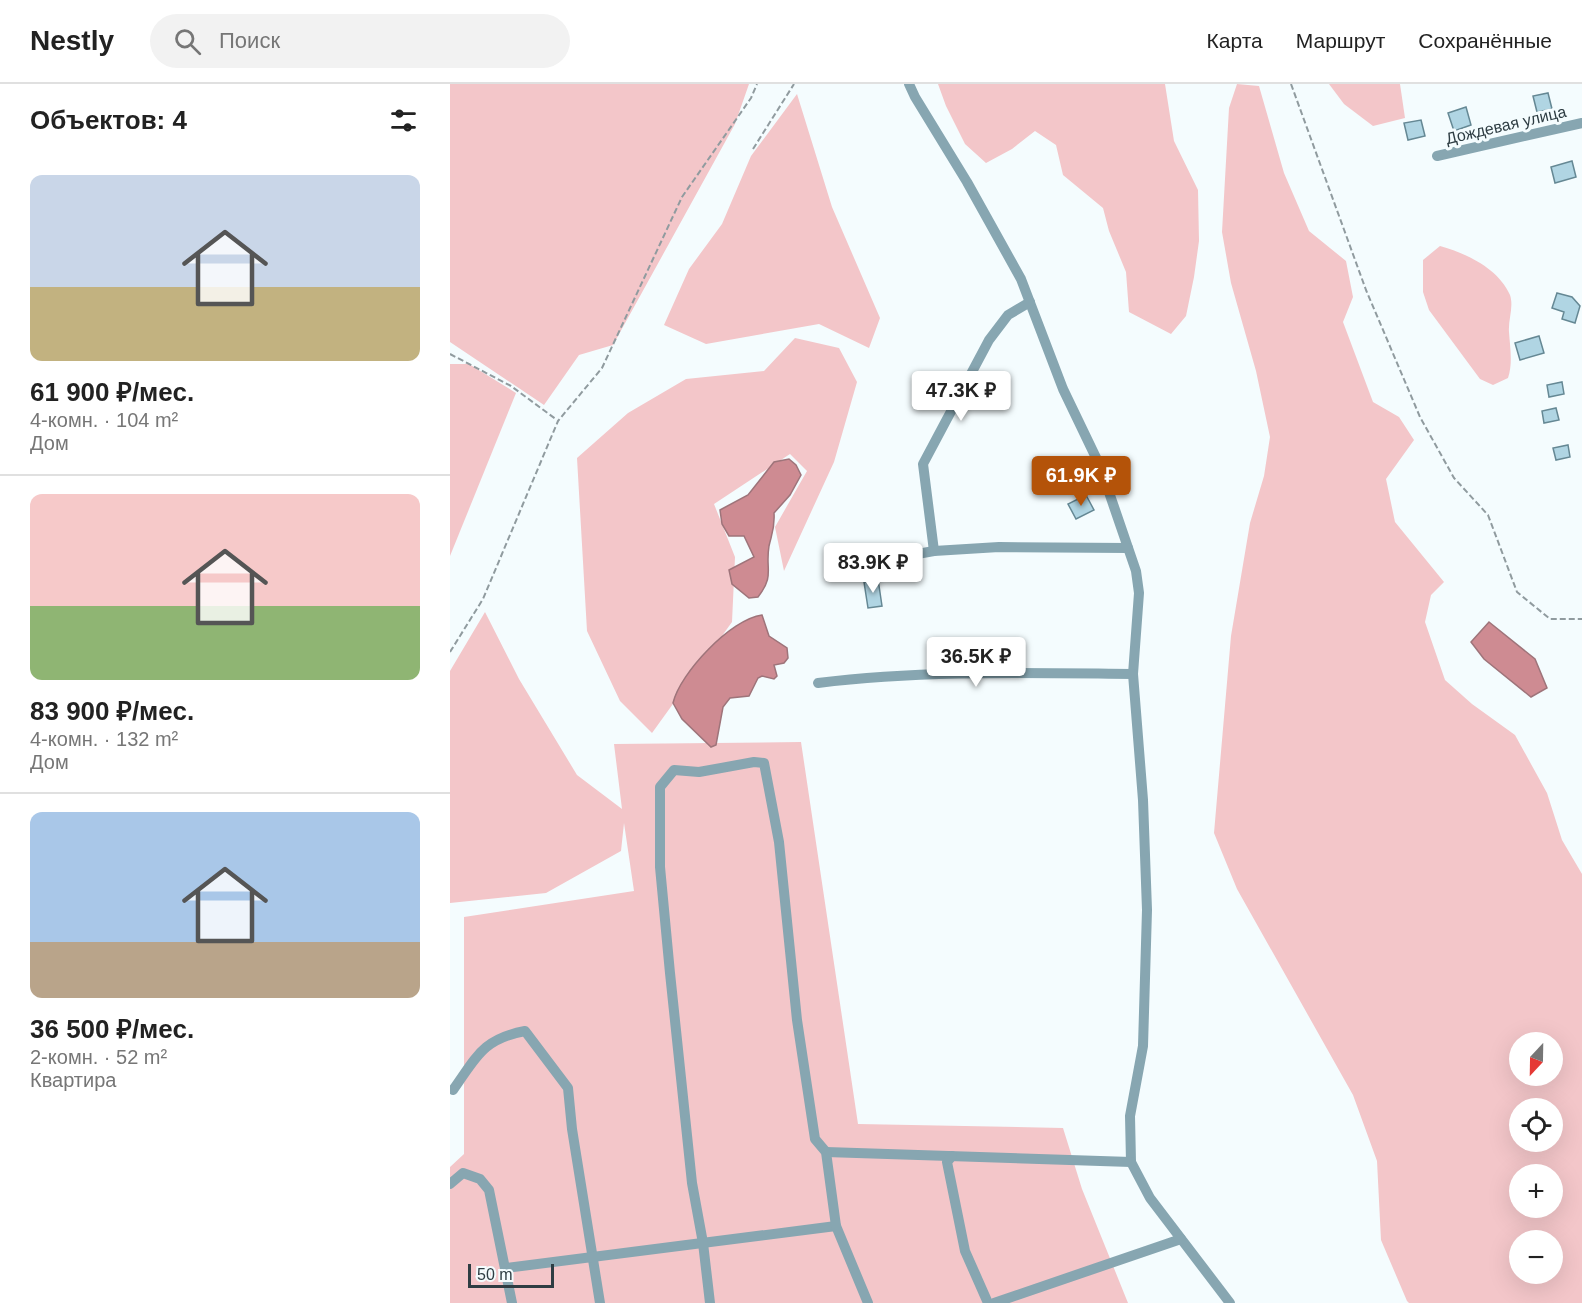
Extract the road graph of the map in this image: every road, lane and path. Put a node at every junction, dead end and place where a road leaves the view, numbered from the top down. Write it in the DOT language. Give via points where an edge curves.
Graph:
graph roads {
  1 [pos="757,84"];
  2 [pos="794,84"];
  3 [pos="909,84"];
  4 [pos="1291,84"];
  5 [pos="1582,123"];
  6 [pos="753,149"];
  7 [pos="1437,156"];
  8 [pos="1030,302"];
  9 [pos="450,354"];
  10 [pos="558,421"];
  11 [pos="1128,548"];
  12 [pos="934,551"];
  13 [pos="834,569"];
  14 [pos="1582,620"];
  15 [pos="450,652"];
  16 [pos="1133,674"];
  17 [pos="818,684"];
  18 [pos="453,1090"];
  19 [pos="826,1152"];
  20 [pos="952,1156"];
  21 [pos="1131,1162"];
  22 [pos="450,1184"];
  23 [pos="836,1226"];
  24 [pos="1181,1239"];
  25 [pos="703,1243"];
  26 [pos="594,1257"];
  27 [pos="506,1268"];
  28 [pos="512,1303"];
  29 [pos="600,1303"];
  30 [pos="710,1303"];
  31 [pos="867,1303"];
  32 [pos="988,1303"];
  33 [pos="994,1303"];
  34 [pos="1230,1303"];
  1 -- 10 [label="path" via="682,197 602,368"];
  2 -- 6 [label="path"];
  3 -- 8 [label="street" via="984,211"];
  4 -- 14 [label="path" via="1366,290 1420,417 1454,478 1488,515 1517,592 1550,619"];
  5 -- 7 [label="street, Дождевая улица"];
  8 -- 11 [label="street" via="1063,389 1100,466"];
  8 -- 12 [label="street" via="1008,315 988,340 923,464"];
  9 -- 10 [label="path" via="511,386"];
  10 -- 15 [label="path" via="483,599"];
  11 -- 12 [label="street"];
  11 -- 16 [label="street" via="1139,593"];
  12 -- 13 [label="street"];
  16 -- 17 [label="street" via="948,673"];
  16 -- 21 [label="street" via="1147,910 1143,1046 1130,1116"];
  18 -- 26 [label="street" via="485,1045 507,1034 525,1031 568,1088"];
  19 -- 20 [label="street"];
  19 -- 23 [label="street"];
  19 -- 25 [label="street" via="815,1139 797,1020 778,842 764,763 699,772 674,770 660,786 660,867 692,1183"];
  20 -- 21 [label="street"];
  20 -- 32 [label="street" via="947,1162 965,1251"];
  21 -- 24 [label="street" via="1150,1198"];
  22 -- 27 [label="street" via="463,1173 480,1179 489,1190"];
  23 -- 25 [label="street"];
  23 -- 31 [label="street"];
  24 -- 33 [label="street"];
  24 -- 34 [label="street"];
  25 -- 26 [label="street"];
  25 -- 30 [label="street"];
  26 -- 27 [label="street"];
  26 -- 29 [label="street"];
  27 -- 28 [label="street"];
}
